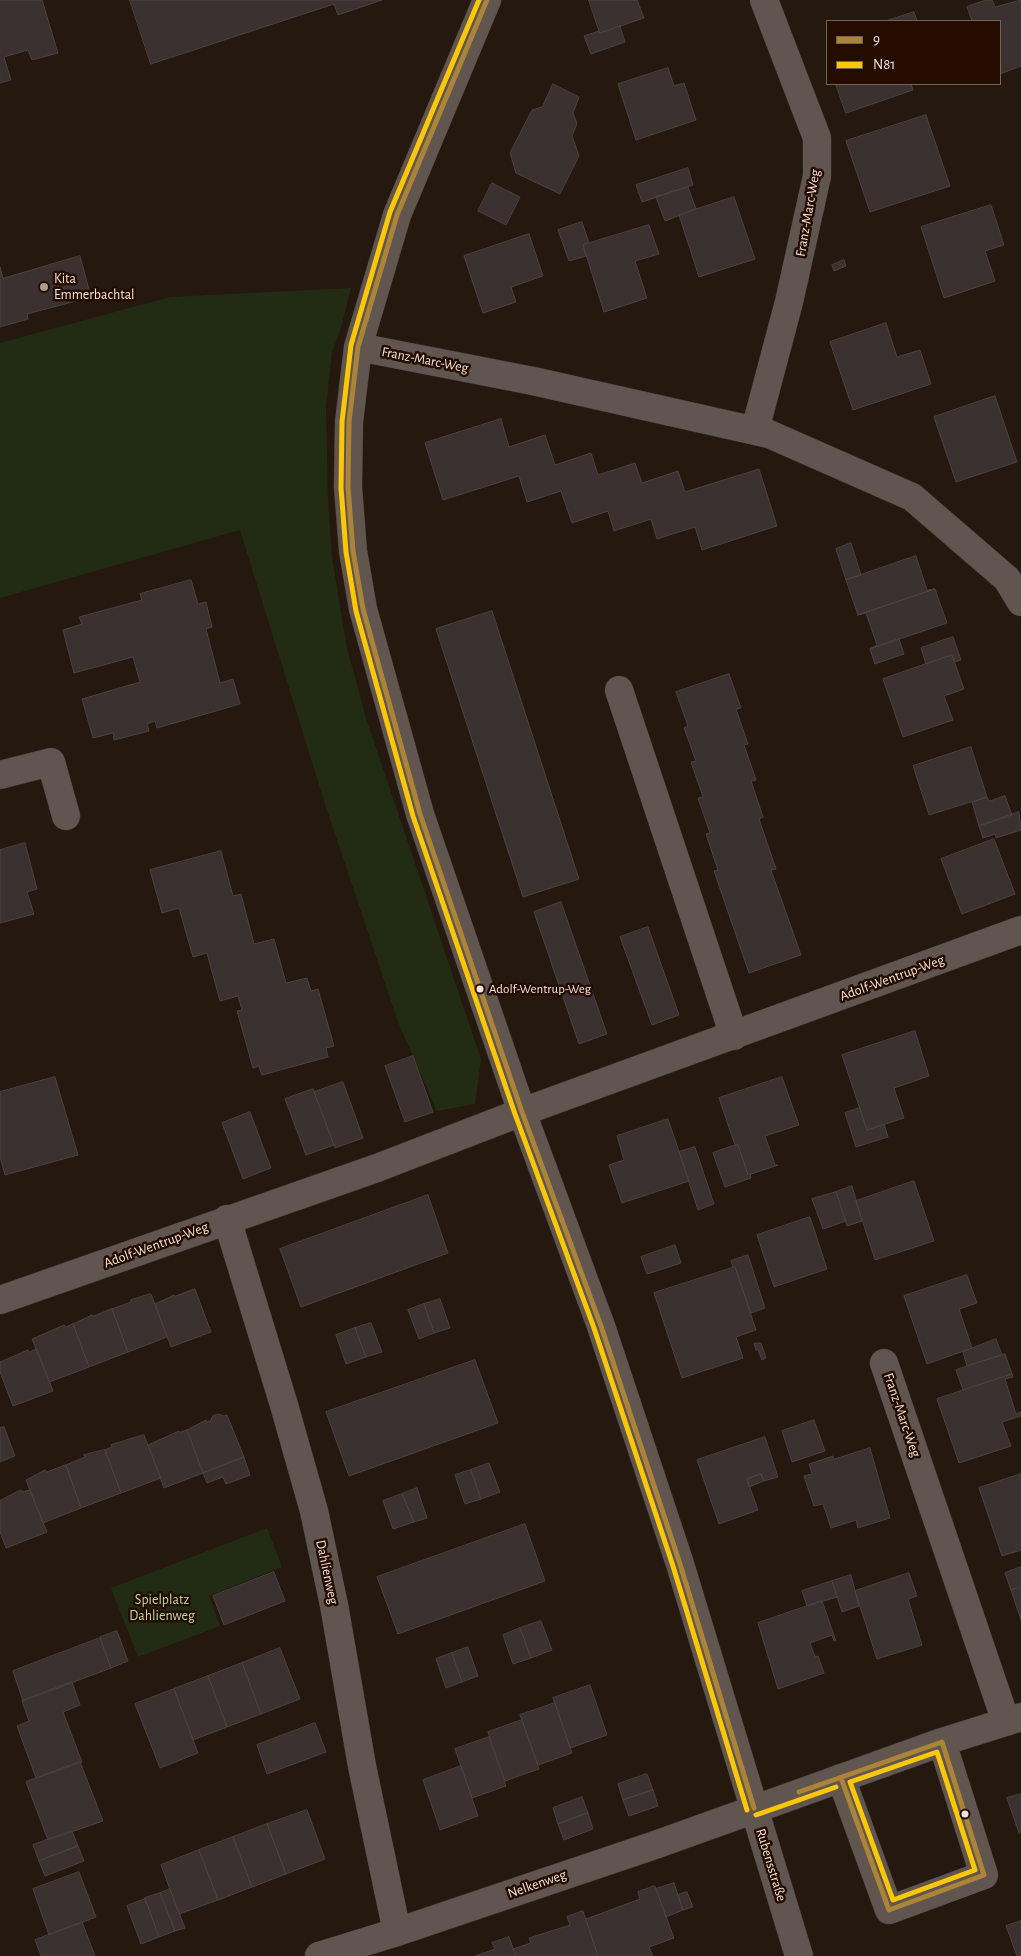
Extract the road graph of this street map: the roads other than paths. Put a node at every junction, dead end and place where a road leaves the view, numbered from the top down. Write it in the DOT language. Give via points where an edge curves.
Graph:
graph roads {
  1 [pos="488,0"];
  2 [pos="764,0"];
  3 [pos="358,348"];
  4 [pos="756,430"];
  5 [pos="1016,581"];
  6 [pos="619,690"];
  7 [pos="0,775"];
  8 [pos="66,816"];
  9 [pos="1021,930"];
  10 [pos="734,1036"];
  11 [pos="522,1112"];
  12 [pos="226,1220"];
  13 [pos="0,1300"];
  14 [pos="884,1363"];
  15 [pos="1014,1719"];
  16 [pos="942,1742"];
  17 [pos="841,1778"];
  18 [pos="754,1808"];
  19 [pos="397,1932"];
  20 [pos="319,1956"];
  21 [pos="799,1956"];
  1 -- 3 [label="street, Rubensstraße" via="397,215"];
  2 -- 4 [label="street, Franz-Marc-Weg" via="817,138 817,176"];
  3 -- 4 [label="street, Franz-Marc-Weg" via="533,381"];
  3 -- 11 [label="street, Rubensstraße" via="349,422 348,487 353,551 363,609 420,814"];
  4 -- 5 [label="street, Franz-Marc-Weg" via="912,497"];
  6 -- 10 [label="street"];
  7 -- 8 [label="street" via="51,762"];
  9 -- 10 [label="street, Adolf-Wentrup-Weg"];
  10 -- 11 [label="street, Adolf-Wentrup-Weg"];
  11 -- 12 [label="street, Adolf-Wentrup-Weg" via="377,1168"];
  11 -- 18 [label="street, Rubensstraße" via="602,1326 680,1564"];
  12 -- 13 [label="street, Adolf-Wentrup-Weg"];
  12 -- 19 [label="street, Dahlienweg" via="314,1511 360,1758"];
  14 -- 15 [label="street, Franz-Marc-Weg"];
  15 -- 16 [label="street, Franz-Marc-Weg"];
  16 -- 17 [label="street, Franz-Marc-Weg"];
  16 -- 17 [label="street" via="984,1875 889,1910"];
  17 -- 18 [label="street, Franz-Marc-Weg"];
  18 -- 19 [label="street, Nelkenweg"];
  18 -- 21 [label="street, Rubensstraße"];
  19 -- 20 [label="street, Nelkenweg"];
}
